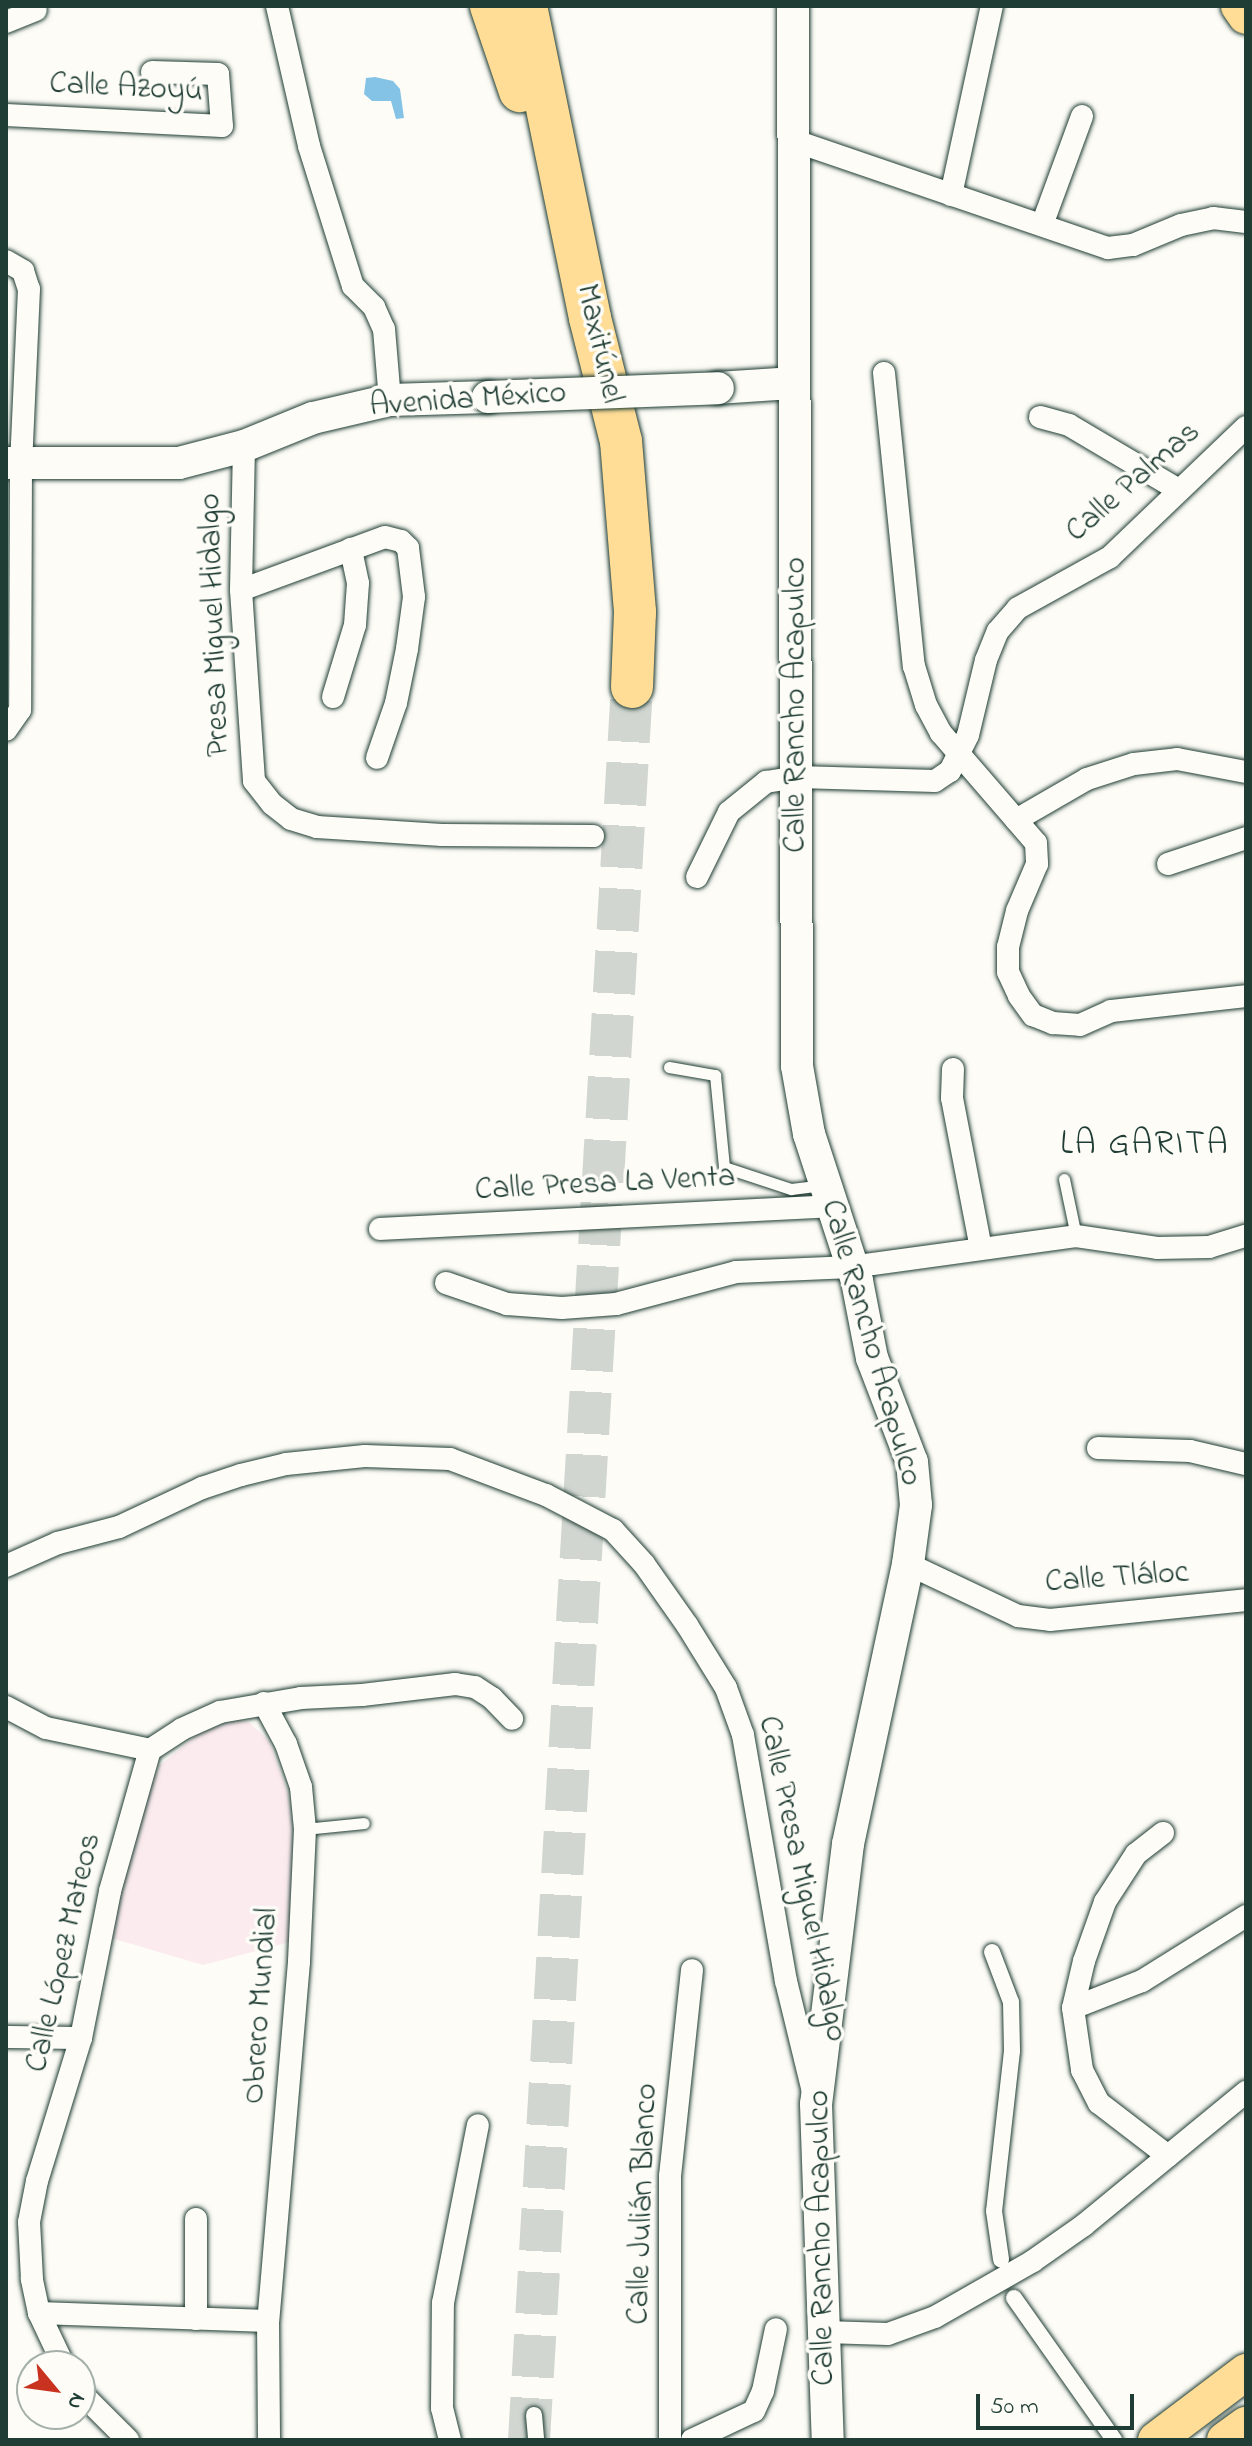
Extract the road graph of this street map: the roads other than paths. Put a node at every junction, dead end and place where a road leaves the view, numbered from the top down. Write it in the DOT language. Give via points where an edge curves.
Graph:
graph roads {
  1 [pos="277,6"];
  2 [pos="491,6"];
  3 [pos="503,6"];
  4 [pos="526,6"];
  5 [pos="793,6"];
  6 [pos="992,6"];
  7 [pos="1239,6"];
  8 [pos="36,10"];
  9 [pos="1246,16"];
  10 [pos="6,22"];
  11 [pos="510,60"];
  12 [pos="152,72"];
  13 [pos="6,115"];
  14 [pos="1082,116"];
  15 [pos="792,140"];
  16 [pos="951,195"];
  17 [pos="1246,222"];
  18 [pos="1042,225"];
  19 [pos="6,261"];
  20 [pos="590,318"];
  21 [pos="884,373"];
  22 [pos="794,383"];
  23 [pos="390,400"];
  24 [pos="1040,417"];
  25 [pos="1246,427"];
  26 [pos="244,446"];
  27 [pos="13,462"];
  28 [pos="1179,490"];
  29 [pos="351,549"];
  30 [pos="241,590"];
  31 [pos="632,687"];
  32 [pos="333,697"];
  33 [pos="6,730"];
  34 [pos="960,754"];
  35 [pos="377,758"];
  36 [pos="1246,772"];
  37 [pos="798,777"];
  38 [pos="1016,820"];
  39 [pos="593,836"];
  40 [pos="1246,838"];
  41 [pos="1168,864"];
  42 [pos="697,877"];
  43 [pos="1246,996"];
  44 [pos="669,1067"];
  45 [pos="953,1069"];
  46 [pos="1064,1179"];
  47 [pos="829,1196"];
  48 [pos="380,1229"];
  49 [pos="1076,1236"];
  50 [pos="1246,1236"];
  51 [pos="981,1248"];
  52 [pos="851,1267"];
  53 [pos="446,1283"];
  54 [pos="1098,1448"];
  55 [pos="1246,1464"];
  56 [pos="908,1564"];
  57 [pos="6,1566"];
  58 [pos="1246,1600"];
  59 [pos="264,1703"];
  60 [pos="6,1707"];
  61 [pos="512,1719"];
  62 [pos="150,1750"];
  63 [pos="364,1823"];
  64 [pos="305,1829"];
  65 [pos="1163,1833"];
  66 [pos="1246,1916"];
  67 [pos="992,1952"];
  68 [pos="692,1970"];
  69 [pos="1073,2008"];
  70 [pos="6,2037"];
  71 [pos="81,2038"];
  72 [pos="1246,2092"];
  73 [pos="816,2104"];
  74 [pos="478,2125"];
  75 [pos="1168,2156"];
  76 [pos="196,2219"];
  77 [pos="1001,2259"];
  78 [pos="1014,2298"];
  79 [pos="39,2313"];
  80 [pos="196,2319"];
  81 [pos="268,2321"];
  82 [pos="776,2329"];
  83 [pos="825,2332"];
  84 [pos="56,2350"];
  85 [pos="1246,2372"];
  86 [pos="96,2408"];
  87 [pos="534,2415"];
  88 [pos="1246,2425"];
  89 [pos="128,2440"];
  90 [pos="269,2440"];
  91 [pos="450,2440"];
  92 [pos="536,2440"];
  93 [pos="670,2440"];
  94 [pos="692,2440"];
  95 [pos="828,2440"];
  96 [pos="1114,2440"];
  97 [pos="1156,2440"];
  98 [pos="1225,2440"];
  1 -- 23 [label="street" via="309,146 353,286 374,307 384,329"];
  2 -- 11 [label="highway"];
  3 -- 11 [label="highway"];
  4 -- 20 [label="highway, Maxitúnel"];
  5 -- 15 [label="main road, Calle Rancho Acapulco"];
  6 -- 16 [label="street"];
  7 -- 9 [label="main road"];
  8 -- 10 [label="street"];
  11 -- 20 [label="highway"];
  12 -- 13 [label="street, Calle Azoyú" via="218,74 222,126"];
  14 -- 18 [label="street"];
  15 -- 16 [label="street"];
  15 -- 22 [label="main road, Calle Rancho Acapulco"];
  16 -- 18 [label="street"];
  17 -- 18 [label="street" via="1213,218 1108,248"];
  19 -- 27 [label="street" via="23,271 29,289"];
  20 -- 31 [label="highway, Maxitúnel" via="621,441 635,612"];
  21 -- 34 [label="street" via="914,666 926,705"];
  22 -- 23 [label="main road, Avenida México, bridge"];
  22 -- 37 [label="main road, Calle Rancho Acapulco"];
  23 -- 26 [label="main road, Avenida México" via="313,418"];
  24 -- 28 [label="street" via="1069,425"];
  25 -- 28 [label="street, Calle Palmas"];
  26 -- 27 [label="main road, Avenida México" via="179,463"];
  26 -- 30 [label="street, Presa Miguel Hidalgo"];
  27 -- 33 [label="street" via="20,710"];
  28 -- 34 [label="street, Calle Palmas" via="1110,557 1018,608 998,631"];
  29 -- 30 [label="street"];
  29 -- 32 [label="street" via="358,583 355,625"];
  29 -- 35 [label="street" via="385,537 408,548 414,597 396,703"];
  30 -- 39 [label="street, Presa Miguel Hidalgo" via="254,781 291,819 317,827 427,834"];
  34 -- 37 [label="street, Calle Palmas" via="950,771 935,781"];
  34 -- 38 [label="street"];
  36 -- 38 [label="street" via="1177,759 1134,764 1087,779"];
  37 -- 42 [label="street, Calle Palmas" via="766,782 729,812"];
  37 -- 47 [label="main road, Calle Rancho Acapulco" via="797,1066 809,1134"];
  38 -- 43 [label="street" via="1036,843 1037,864 1017,911 1008,972 1033,1015 1080,1025 1111,1011"];
  40 -- 41 [label="street"];
  44 -- 47 [label="lane" via="715,1075 724,1167"];
  45 -- 51 [label="street" via="952,1098"];
  46 -- 49 [label="lane"];
  47 -- 48 [label="street, Calle Presa La Venta"];
  47 -- 52 [label="main road, Calle Rancho Acapulco"];
  49 -- 50 [label="street" via="1157,1248 1209,1247"];
  49 -- 51 [label="street"];
  51 -- 52 [label="street"];
  52 -- 53 [label="street" via="736,1272 616,1304 562,1308 507,1304"];
  52 -- 56 [label="main road, Calle Rancho Acapulco" via="872,1358 912,1462 916,1505"];
  54 -- 55 [label="street" via="1190,1451"];
  56 -- 58 [label="street, Calle Tláloc" via="1018,1616 1050,1620"];
  56 -- 73 [label="main road, Calle Rancho Acapulco" via="848,1844"];
  57 -- 73 [label="street, Calle Presa Miguel Hidalgo" via="58,1543 119,1527 241,1475 286,1464 365,1456 450,1459 546,1495 613,1530 644,1564 702,1650 726,1688 743,1735 786,1981"];
  59 -- 61 [label="street" via="455,1684 475,1687"];
  59 -- 62 [label="street" via="220,1712"];
  59 -- 64 [label="street, Obrero Mundial" via="301,1787"];
  60 -- 62 [label="street" via="46,1728"];
  62 -- 71 [label="street, Calle López Mateos" via="110,1891"];
  63 -- 64 [label="lane"];
  64 -- 81 [label="street, Obrero Mundial"];
  65 -- 69 [label="street" via="1136,1854 1105,1902"];
  66 -- 69 [label="street" via="1142,1981"];
  67 -- 77 [label="street" via="1011,2002 1012,2051 994,2211"];
  68 -- 93 [label="street, Calle Julián Blanco" via="670,2176"];
  69 -- 75 [label="street" via="1082,2070 1099,2103"];
  70 -- 71 [label="street"];
  71 -- 79 [label="street, Calle López Mateos" via="29,2222"];
  72 -- 75 [label="street"];
  73 -- 83 [label="main road, Calle Rancho Acapulco"];
  74 -- 91 [label="street" via="443,2303 442,2408"];
  75 -- 83 [label="street" via="1033,2261 935,2317 888,2334"];
  76 -- 80 [label="street"];
  78 -- 96 [label="street"];
  79 -- 80 [label="street"];
  79 -- 84 [label="street, Calle López Mateos"];
  80 -- 81 [label="street"];
  81 -- 90 [label="street, Obrero Mundial"];
  82 -- 94 [label="street" via="754,2411"];
  83 -- 95 [label="main road, Calle Rancho Acapulco"];
  85 -- 97 [label="main road"];
  86 -- 89 [label="street"];
  87 -- 92 [label="street"];
  88 -- 98 [label="main road"];
}
